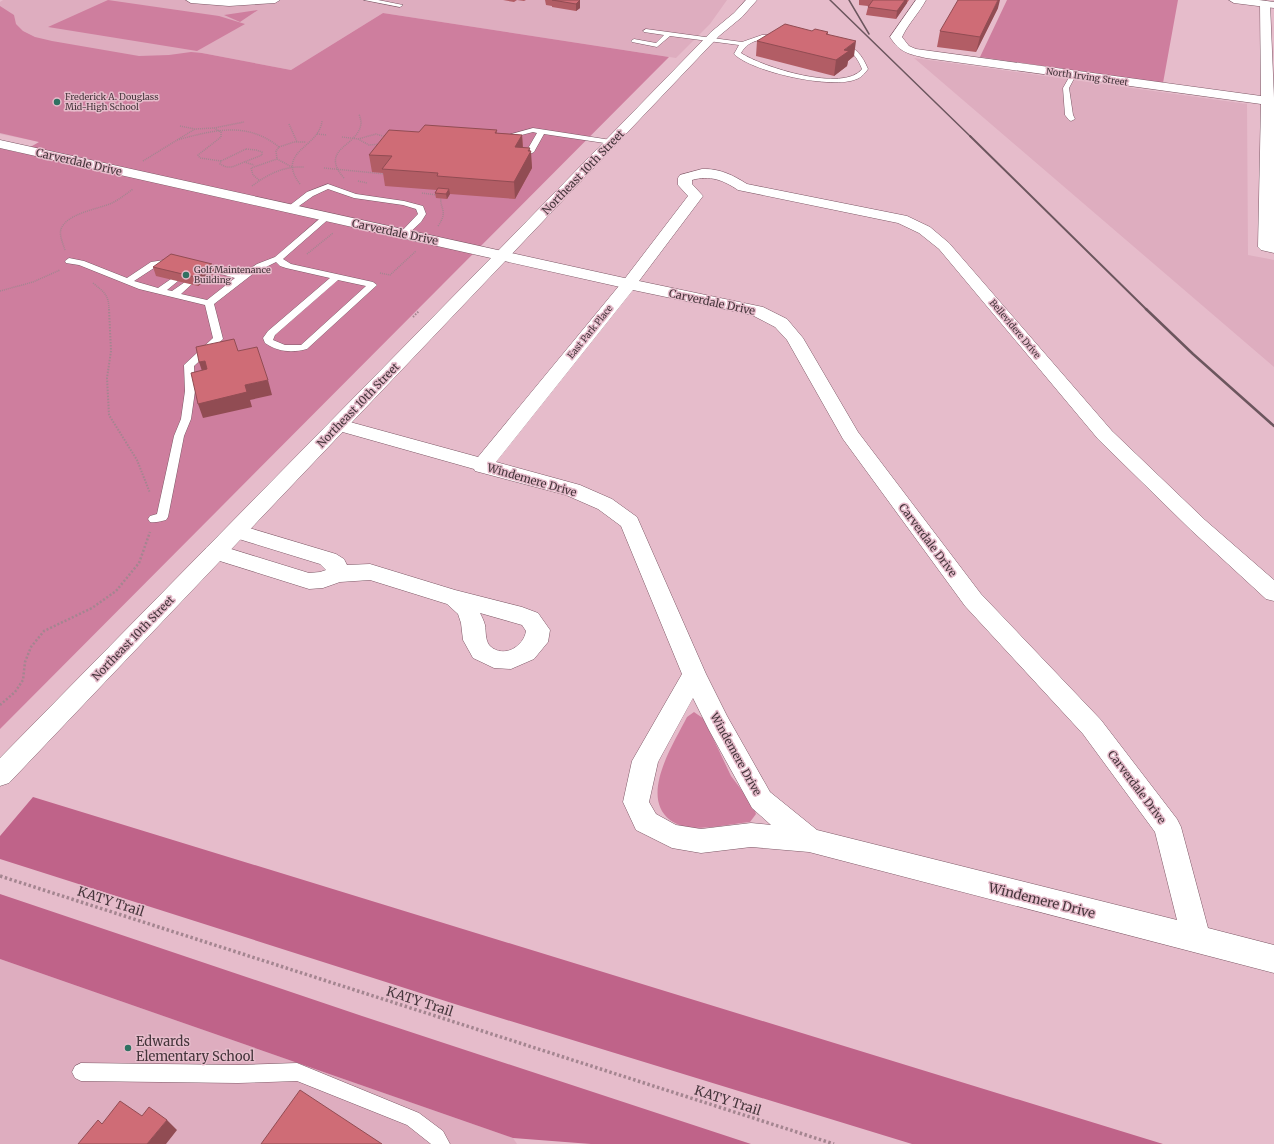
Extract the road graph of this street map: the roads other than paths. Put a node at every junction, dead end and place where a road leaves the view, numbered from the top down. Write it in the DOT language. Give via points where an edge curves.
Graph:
graph roads {
  1 [pos="191,0"];
  2 [pos="275,0"];
  3 [pos="367,0"];
  4 [pos="752,0"];
  5 [pos="921,0"];
  6 [pos="1235,0"];
  7 [pos="1270,4"];
  8 [pos="400,5"];
  9 [pos="724,13"];
  10 [pos="646,31"];
  11 [pos="669,34"];
  12 [pos="786,36"];
  13 [pos="712,37"];
  14 [pos="634,41"];
  15 [pos="834,43"];
  16 [pos="743,44"];
  17 [pos="1073,75"];
  18 [pos="1270,102"];
  19 [pos="1071,119"];
  20 [pos="541,132"];
  21 [pos="492,140"];
  22 [pos="611,142"];
  23 [pos="0,144"];
  24 [pos="530,152"];
  25 [pos="703,186"];
  26 [pos="289,209"];
  27 [pos="327,217"];
  28 [pos="403,234"];
  29 [pos="1270,248"];
  30 [pos="503,256"];
  31 [pos="278,259"];
  32 [pos="69,262"];
  33 [pos="243,276"];
  34 [pos="336,277"];
  35 [pos="128,281"];
  36 [pos="174,281"];
  37 [pos="188,284"];
  38 [pos="629,284"];
  39 [pos="160,291"];
  40 [pos="173,294"];
  41 [pos="209,303"];
  42 [pos="339,425"];
  43 [pos="482,466"];
  44 [pos="154,519"];
  45 [pos="236,530"];
  46 [pos="215,552"];
  47 [pos="337,574"];
  48 [pos="1274,593"];
  49 [pos="455,598"];
  50 [pos="694,674"];
  51 [pos="0,775"];
  52 [pos="809,840"];
  53 [pos="1196,939"];
  54 [pos="1274,959"];
  55 [pos="81,1072"];
  56 [pos="441,1144"];
  1 -- 2 [label="street" via="229,3"];
  3 -- 8 [label="lane"];
  4 -- 13 [label="street, Northeast 10th Street"];
  5 -- 17 [label="street, North Irving Street" via="896,37 901,47 926,55"];
  6 -- 7 [label="street"];
  7 -- 18 [label="street"];
  9 -- 13 [label="street, Northeast 10th Street"];
  10 -- 11 [label="lane"];
  11 -- 13 [label="lane"];
  11 -- 14 [label="lane" via="657,44"];
  12 -- 16 [label="lane" via="762,37"];
  13 -- 16 [label="lane"];
  13 -- 22 [label="street, Northeast 10th Street"];
  15 -- 16 [label="lane" via="849,47 859,54 865,70 861,76 848,80 830,80 774,70 737,54"];
  17 -- 18 [label="street, North Irving Street"];
  17 -- 19 [label="lane" via="1066,88"];
  18 -- 29 [label="street"];
  20 -- 21 [label="lane" via="533,130"];
  20 -- 22 [label="lane"];
  20 -- 24 [label="lane"];
  22 -- 30 [label="street, Northeast 10th Street"];
  23 -- 26 [label="street, Carverdale Drive"];
  25 -- 38 [label="street, East Park Place"];
  25 -- 48 [label="street, Bellevidere Drive" via="714,172 743,187 890,216 921,227 944,246 1105,435 1198,525"];
  26 -- 27 [label="street, Carverdale Drive"];
  26 -- 28 [label="lane" via="310,194 328,186 354,196 410,204 420,208 422,214"];
  27 -- 28 [label="street, Carverdale Drive"];
  27 -- 31 [label="lane"];
  28 -- 30 [label="street, Carverdale Drive"];
  30 -- 38 [label="street, Carverdale Drive"];
  30 -- 42 [label="street, Northeast 10th Street"];
  31 -- 33 [label="lane"];
  31 -- 34 [label="lane" via="289,266"];
  32 -- 35 [label="lane" via="81,263"];
  33 -- 35 [label="lane" via="173,260 154,264"];
  33 -- 41 [label="lane"];
  34 -- 34 [label="lane" via="372,285 304,347 290,349 268,341 271,334"];
  35 -- 39 [label="lane"];
  36 -- 39 [label="lane"];
  37 -- 40 [label="lane"];
  38 -- 43 [label="street, East Park Place"];
  38 -- 53 [label="street, Carverdale Drive" via="757,311 781,323 794,338 850,435 973,600 1092,728 1167,827"];
  39 -- 40 [label="lane"];
  40 -- 41 [label="lane"];
  41 -- 44 [label="lane" via="218,339 189,365 190,391 186,419 179,436 162,517"];
  42 -- 43 [label="street, Windemere Drive"];
  42 -- 45 [label="street, Northeast 10th Street"];
  43 -- 50 [label="street, Windemere Drive" via="573,490 605,504 630,522"];
  45 -- 46 [label="street, Northeast 10th Street"];
  45 -- 47 [label="street" via="328,559 336,565"];
  46 -- 47 [label="street" via="309,581 323,580"];
  46 -- 51 [label="street, Northeast 10th Street"];
  47 -- 49 [label="street" via="370,572"];
  50 -- 52 [label="street, Windemere Drive" via="761,800"];
  50 -- 52 [label="street, Windemere Drive" via="645,761 636,802 646,822 672,836 701,841 751,835"];
  52 -- 53 [label="street, Windemere Drive"];
  53 -- 54 [label="street, Windemere Drive"];
  55 -- 56 [label="lane" via="297,1072 413,1119 437,1137"];
}
